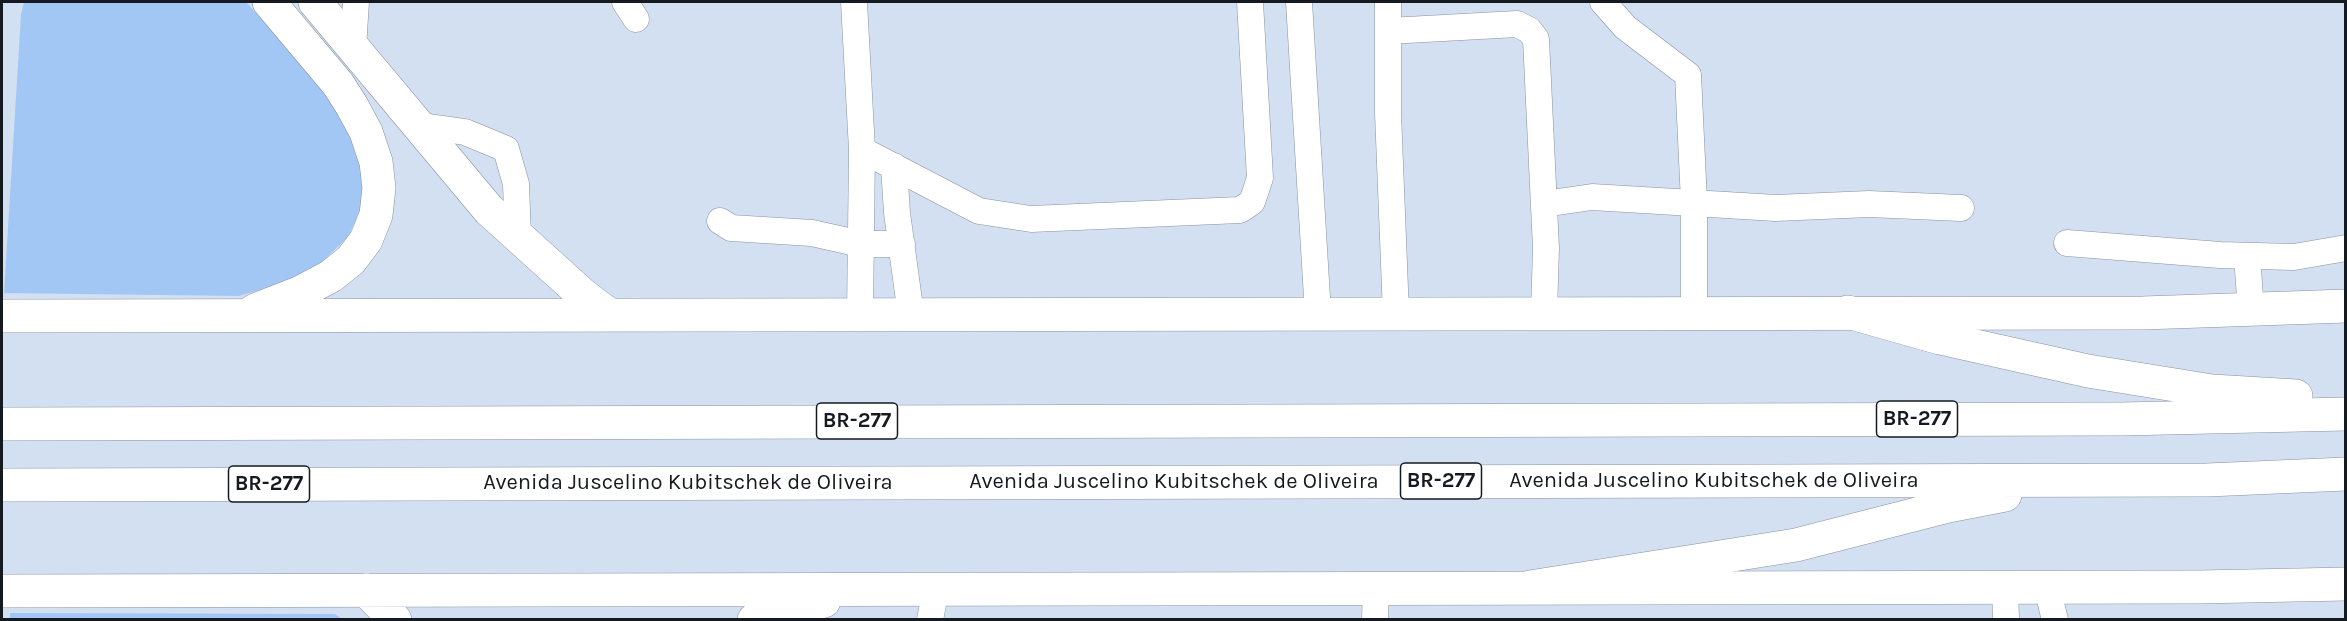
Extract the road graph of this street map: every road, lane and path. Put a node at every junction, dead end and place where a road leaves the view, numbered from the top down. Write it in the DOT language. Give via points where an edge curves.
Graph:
graph roads {
  1 [pos="268,2"];
  2 [pos="315,2"];
  3 [pos="356,2"];
  4 [pos="854,2"];
  5 [pos="1250,2"];
  6 [pos="1299,2"];
  7 [pos="1388,2"];
  8 [pos="1603,2"];
  9 [pos="1388,31"];
  10 [pos="353,48"];
  11 [pos="415,124"];
  12 [pos="862,150"];
  13 [pos="894,166"];
  14 [pos="1695,202"];
  15 [pos="1544,204"];
  16 [pos="1960,208"];
  17 [pos="720,221"];
  18 [pos="518,238"];
  19 [pos="2067,243"];
  20 [pos="861,244"];
  21 [pos="902,244"];
  22 [pos="2346,248"];
  23 [pos="2247,256"];
  24 [pos="2346,306"];
  25 [pos="2251,311"];
  26 [pos="1848,312"];
  27 [pos="1544,313"];
  28 [pos="1694,313"];
  29 [pos="608,314"];
  30 [pos="1318,314"];
  31 [pos="1396,314"];
  32 [pos="860,315"];
  33 [pos="911,315"];
  34 [pos="2,316"];
  35 [pos="238,317"];
  36 [pos="2346,400"];
  37 [pos="2346,414"];
  38 [pos="2,424"];
  39 [pos="2346,474"];
  40 [pos="2100,480"];
  41 [pos="2,485"];
  42 [pos="2346,584"];
  43 [pos="1376,587"];
  44 [pos="1530,587"];
  45 [pos="2005,587"];
  46 [pos="2048,587"];
  47 [pos="870,589"];
  48 [pos="366,590"];
  49 [pos="434,590"];
  50 [pos="2,591"];
  51 [pos="933,604"];
  52 [pos="395,620"];
  53 [pos="409,620"];
  54 [pos="754,620"];
  55 [pos="1375,620"];
  56 [pos="2006,620"];
  57 [pos="2055,620"];
  1 -- 35 [label="main road" via="352,106 366,132 380,188 376,215 366,240 351,260 332,276 301,292"];
  2 -- 10 [label="main road"];
  3 -- 10 [label="street"];
  4 -- 12 [label="street"];
  5 -- 13 [label="street" via="1260,178 1252,202 1240,210 1030,219 979,211"];
  6 -- 30 [label="street"];
  7 -- 9 [label="street"];
  8 -- 14 [label="street" via="1625,27 1688,75"];
  9 -- 15 [label="street" via="1517,24 1529,30 1536,39"];
  9 -- 31 [label="street"];
  10 -- 11 [label="main road"];
  11 -- 18 [label="main road"];
  11 -- 18 [label="street" via="465,132 507,149 516,184"];
  12 -- 13 [label="street"];
  12 -- 20 [label="street"];
  13 -- 21 [label="street"];
  14 -- 15 [label="street" via="1592,198"];
  14 -- 16 [label="street" via="1776,208 1869,204"];
  14 -- 28 [label="street"];
  15 -- 27 [label="street"];
  17 -- 20 [label="street" via="731,228 812,233"];
  18 -- 29 [label="main road"];
  19 -- 23 [label="street"];
  20 -- 21 [label="street"];
  20 -- 32 [label="street"];
  21 -- 33 [label="street"];
  22 -- 23 [label="street" via="2294,257"];
  23 -- 25 [label="street"];
  24 -- 25 [label="main road"];
  25 -- 26 [label="main road"];
  26 -- 28 [label="main road"];
  26 -- 36 [label="main road" via="1940,338 2088,371 2212,391"];
  27 -- 28 [label="main road"];
  27 -- 31 [label="main road"];
  29 -- 32 [label="main road"];
  29 -- 35 [label="main road"];
  30 -- 31 [label="main road"];
  30 -- 33 [label="main road"];
  32 -- 33 [label="main road"];
  34 -- 35 [label="main road"];
  37 -- 38 [label="main road, BR-277" via="2122,419"];
  39 -- 40 [label="main road, Avenida Juscelino Kubitschek de Oliveira / BR-277"];
  40 -- 41 [label="main road, Avenida Juscelino Kubitschek de Oliveira / BR-277"];
  40 -- 44 [label="main road" via="1981,499 1796,545"];
  42 -- 46 [label="main road"];
  43 -- 44 [label="main road"];
  43 -- 51 [label="main road"];
  43 -- 55 [label="street"];
  44 -- 45 [label="main road"];
  45 -- 46 [label="main road"];
  45 -- 56 [label="street"];
  46 -- 57 [label="street"];
  47 -- 49 [label="main road"];
  47 -- 51 [label="main road"];
  47 -- 54 [label="main road"];
  48 -- 49 [label="main road"];
  48 -- 50 [label="main road"];
  48 -- 52 [label="main road"];
  49 -- 53 [label="main road"];
}
